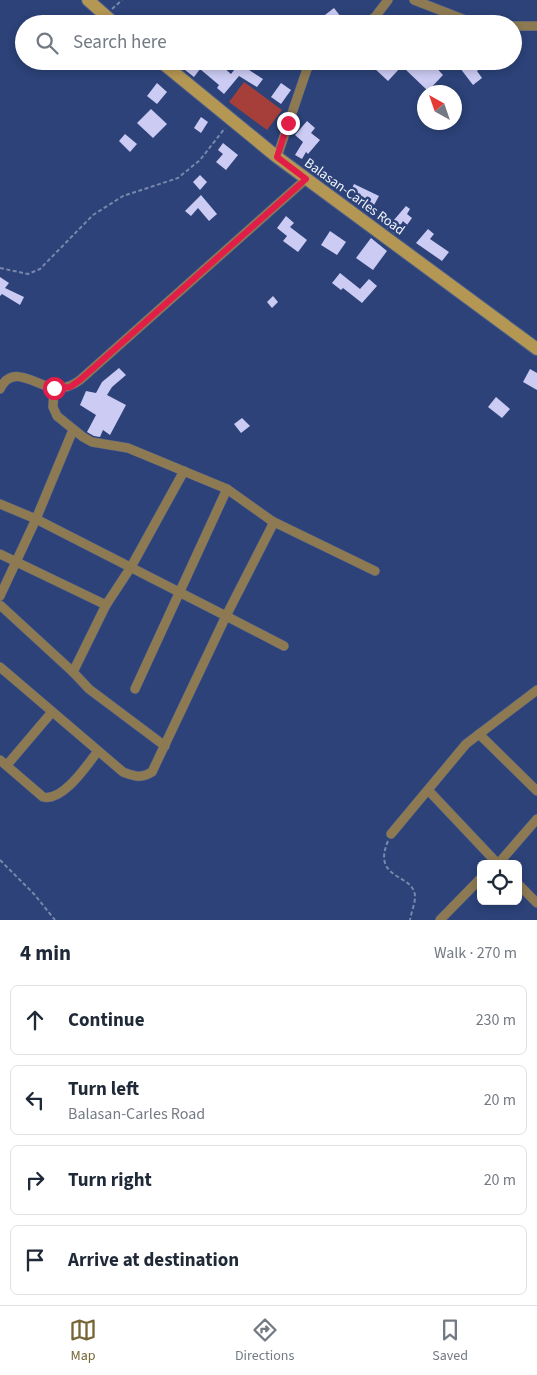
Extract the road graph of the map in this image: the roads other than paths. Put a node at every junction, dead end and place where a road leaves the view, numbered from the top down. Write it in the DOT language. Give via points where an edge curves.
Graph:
graph roads {
  1 [pos="88,0"];
  2 [pos="388,0"];
  3 [pos="414,0"];
  4 [pos="105,15"];
  5 [pos="377,15"];
  6 [pos="452,15"];
  7 [pos="522,26"];
  8 [pos="537,26"];
  9 [pos="171,70"];
  10 [pos="307,70"];
  11 [pos="277,157"];
  12 [pos="306,179"];
  13 [pos="537,349"];
  14 [pos="54,388"];
  15 [pos="0,389"];
  16 [pos="73,430"];
  17 [pos="184,471"];
  18 [pos="227,489"];
  19 [pos="0,504"];
  20 [pos="36,519"];
  21 [pos="272,521"];
  22 [pos="0,554"];
  23 [pos="16,561"];
  24 [pos="131,567"];
  25 [pos="375,571"];
  26 [pos="181,593"];
  27 [pos="0,596"];
  28 [pos="0,605"];
  29 [pos="106,605"];
  30 [pos="226,616"];
  31 [pos="284,646"];
  32 [pos="0,668"];
  33 [pos="73,672"];
  34 [pos="135,689"];
  35 [pos="537,690"];
  36 [pos="52,712"];
  37 [pos="479,734"];
  38 [pos="165,746"];
  39 [pos="98,751"];
  40 [pos="3,762"];
  41 [pos="429,790"];
  42 [pos="537,791"];
  43 [pos="537,820"];
  44 [pos="391,834"];
  45 [pos="494,860"];
  46 [pos="500,860"];
  47 [pos="477,882"];
  48 [pos="522,888"];
  49 [pos="537,903"];
  50 [pos="440,920"];
  1 -- 4 [label="main road"];
  2 -- 5 [label="street"];
  3 -- 6 [label="street"];
  7 -- 8 [label="street"];
  9 -- 11 [label="main road, Balasan-Carles Road"];
  10 -- 11 [label="street"];
  11 -- 12 [label="main road, Balasan-Carles Road"];
  12 -- 13 [label="main road, Balasan-Carles Road"];
  12 -- 14 [label="street" via="80,380 70,387"];
  14 -- 15 [label="street" via="19,376 4,381"];
  14 -- 16 [label="street" via="53,406 57,416"];
  16 -- 17 [label="street" via="92,442 128,448"];
  16 -- 20 [label="street"];
  17 -- 18 [label="street"];
  17 -- 24 [label="street"];
  18 -- 21 [label="street"];
  18 -- 26 [label="street"];
  19 -- 20 [label="street"];
  20 -- 23 [label="street"];
  20 -- 24 [label="street"];
  21 -- 25 [label="street"];
  21 -- 30 [label="street"];
  22 -- 23 [label="street"];
  23 -- 27 [label="street"];
  23 -- 29 [label="street"];
  24 -- 26 [label="street"];
  24 -- 29 [label="street"];
  26 -- 30 [label="street"];
  26 -- 34 [label="street"];
  28 -- 33 [label="street"];
  29 -- 33 [label="street"];
  30 -- 31 [label="street"];
  30 -- 38 [label="street"];
  32 -- 36 [label="street"];
  33 -- 38 [label="street" via="89,689"];
  35 -- 37 [label="street"];
  36 -- 39 [label="street"];
  36 -- 40 [label="street"];
  37 -- 41 [label="street" via="466,744"];
  37 -- 42 [label="street"];
  38 -- 39 [label="street" via="152,772 141,777 123,772"];
  39 -- 40 [label="street" via="72,783 49,798 43,797"];
  41 -- 44 [label="street"];
  41 -- 45 [label="street"];
  43 -- 46 [label="street"];
  47 -- 50 [label="street"];
  48 -- 49 [label="street"];
}
